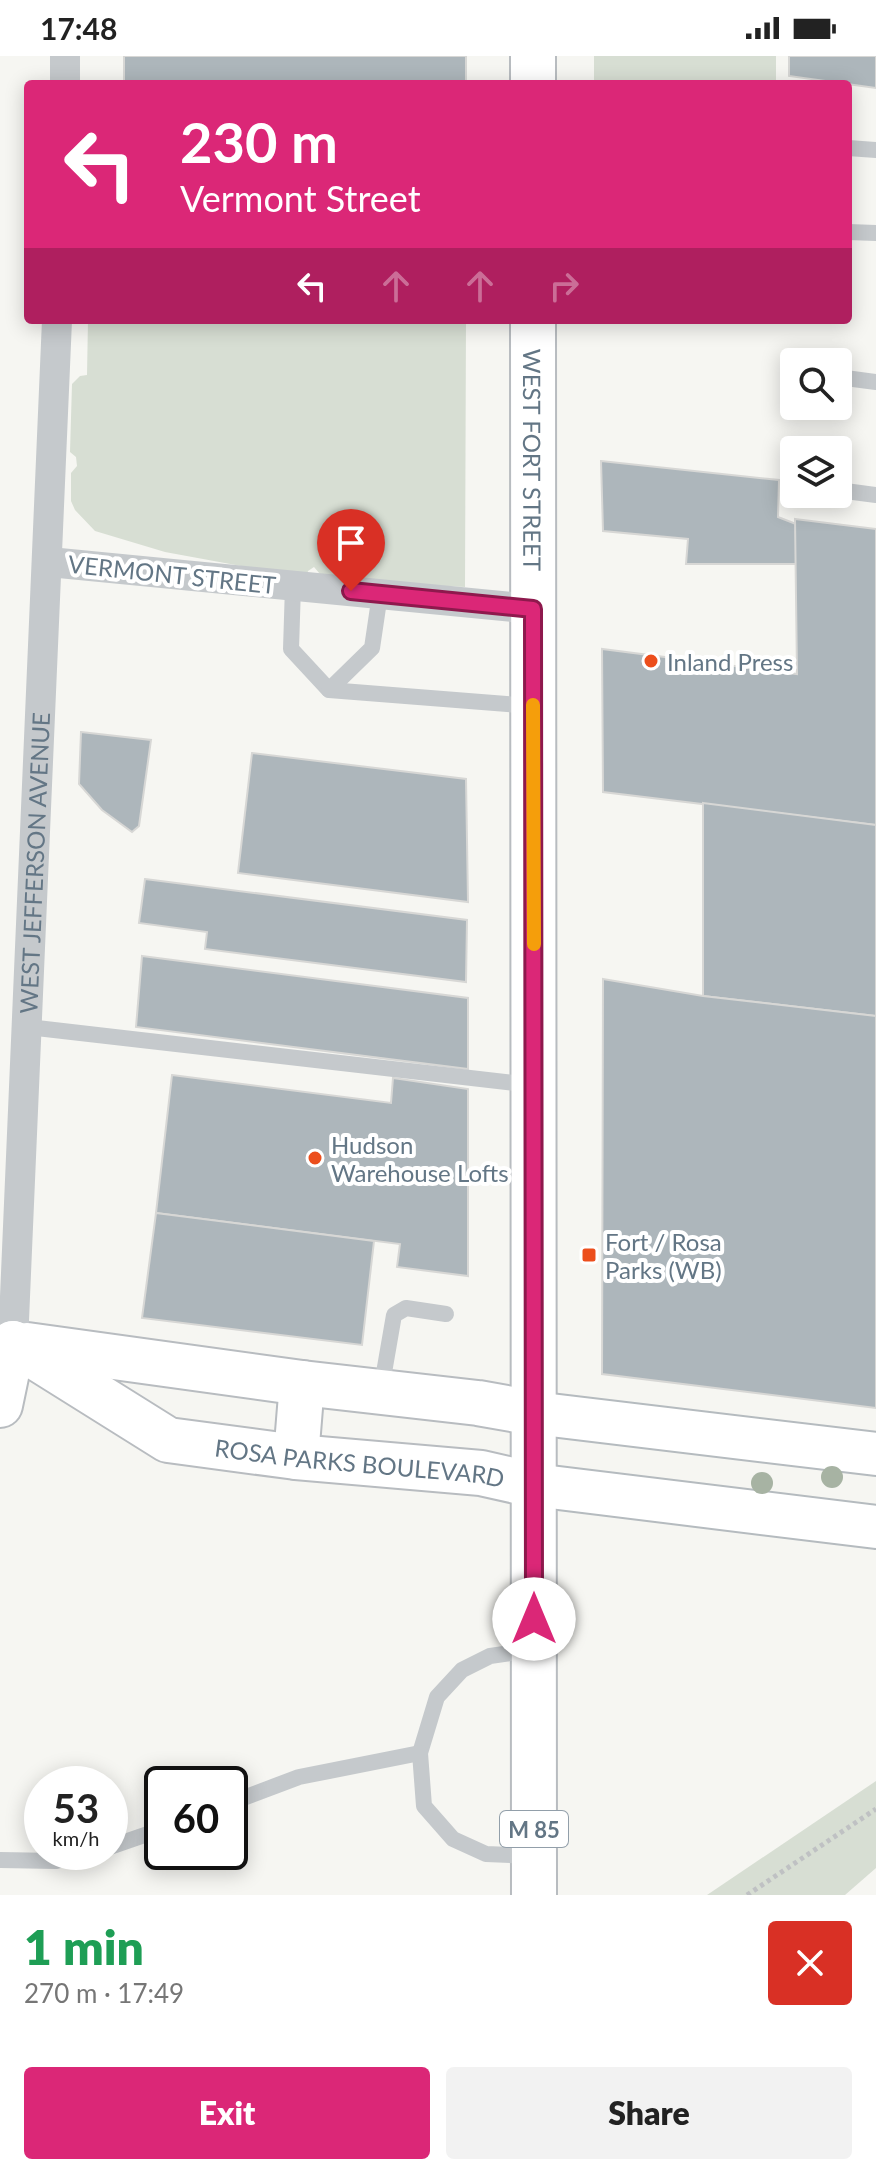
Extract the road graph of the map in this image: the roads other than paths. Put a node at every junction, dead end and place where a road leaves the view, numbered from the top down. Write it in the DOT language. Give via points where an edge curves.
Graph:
graph roads {
  1 [pos="65,56"];
  2 [pos="533,56"];
  3 [pos="65,80"];
  4 [pos="533,80"];
  5 [pos="852,148"];
  6 [pos="876,150"];
  7 [pos="852,232"];
  8 [pos="876,233"];
  9 [pos="57,324"];
  10 [pos="533,324"];
  11 [pos="852,379"];
  12 [pos="876,382"];
  13 [pos="852,492"];
  14 [pos="876,495"];
  15 [pos="49,562"];
  16 [pos="293,586"];
  17 [pos="380,594"];
  18 [pos="533,609"];
  19 [pos="329,690"];
  20 [pos="533,706"];
  21 [pos="28,1027"];
  22 [pos="534,1085"];
  23 [pos="446,1314"];
  24 [pos="6,1342"];
  25 [pos="302,1383"];
  26 [pos="380,1392"];
  27 [pos="0,1405"];
  28 [pos="534,1413"];
  29 [pos="876,1454"];
  30 [pos="296,1457"];
  31 [pos="534,1485"];
  32 [pos="876,1527"];
  33 [pos="534,1649"];
  34 [pos="420,1753"];
  35 [pos="248,1796"];
  36 [pos="0,1860"];
  37 [pos="24,1860"];
  38 [pos="534,1876"];
  1 -- 3 [label="street"];
  2 -- 4 [label="main road"];
  5 -- 6 [label="lane"];
  7 -- 8 [label="lane"];
  9 -- 15 [label="street, WEST JEFFERSON AVENUE"];
  10 -- 18 [label="main road, WEST FORT STREET / M 85"];
  11 -- 12 [label="lane"];
  13 -- 14 [label="lane"];
  15 -- 16 [label="street, VERMONT STREET"];
  15 -- 21 [label="street, WEST JEFFERSON AVENUE"];
  16 -- 17 [label="street, VERMONT STREET"];
  16 -- 19 [label="lane" via="291,649"];
  17 -- 18 [label="street, VERMONT STREET"];
  17 -- 19 [label="lane" via="372,648"];
  18 -- 20 [label="main road, WEST FORT STREET / M 85"];
  19 -- 20 [label="lane"];
  20 -- 22 [label="main road, WEST FORT STREET / M 85"];
  21 -- 22 [label="lane"];
  21 -- 24 [label="street, WEST JEFFERSON AVENUE"];
  22 -- 28 [label="main road, WEST FORT STREET / M 85"];
  23 -- 26 [label="lane" via="406,1308 394,1315"];
  24 -- 25 [label="main road"];
  24 -- 27 [label="main road, WEST JEFFERSON AVENUE"];
  24 -- 30 [label="main road, ROSA PARKS BOULEVARD" via="168,1440"];
  25 -- 26 [label="main road"];
  25 -- 30 [label="main road"];
  26 -- 28 [label="main road"];
  28 -- 29 [label="main road"];
  28 -- 31 [label="main road, WEST FORT STREET / M 85"];
  30 -- 31 [label="main road, ROSA PARKS BOULEVARD" via="481,1473"];
  31 -- 32 [label="main road, ROSA PARKS BOULEVARD"];
  31 -- 33 [label="main road, WEST FORT STREET / M 85"];
  33 -- 34 [label="lane" via="490,1656 462,1670 437,1697"];
  33 -- 38 [label="main road, WEST FORT STREET / M 85"];
  34 -- 35 [label="lane" via="299,1777"];
  34 -- 38 [label="lane" via="424,1806 453,1839"];
  36 -- 37 [label="lane"];
}
